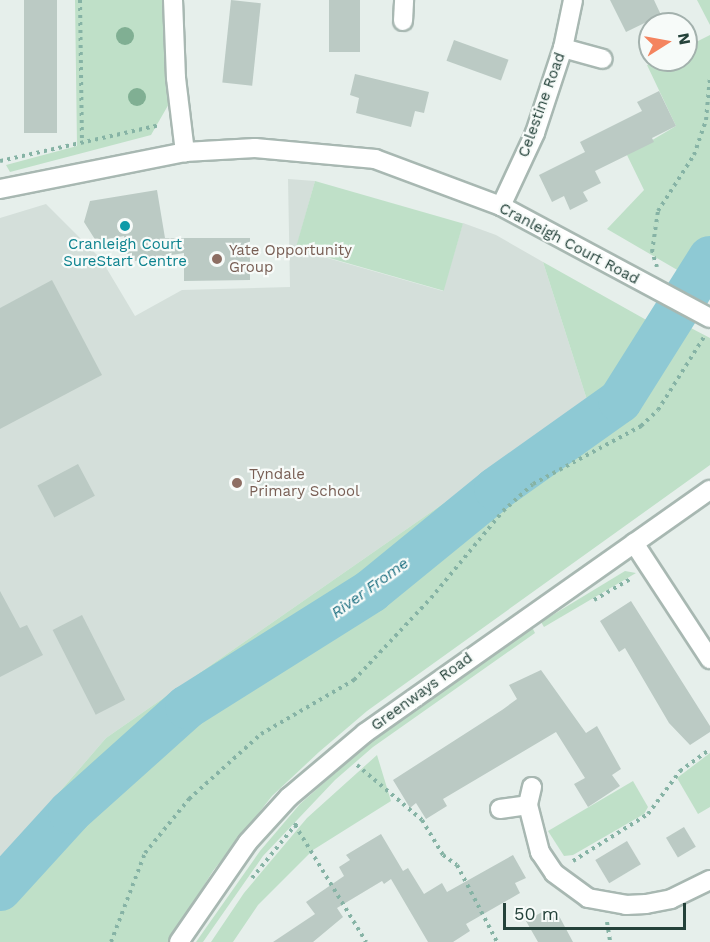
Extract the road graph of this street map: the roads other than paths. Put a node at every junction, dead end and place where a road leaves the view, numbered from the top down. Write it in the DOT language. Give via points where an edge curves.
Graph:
graph roads {
  1 [pos="173,0"];
  2 [pos="404,0"];
  3 [pos="573,0"];
  4 [pos="403,21"];
  5 [pos="563,48"];
  6 [pos="603,59"];
  7 [pos="185,152"];
  8 [pos="0,189"];
  9 [pos="501,206"];
  10 [pos="708,321"];
  11 [pos="710,490"];
  12 [pos="634,543"];
  13 [pos="710,659"];
  14 [pos="532,787"];
  15 [pos="528,805"];
  16 [pos="500,809"];
  17 [pos="710,880"];
  18 [pos="179,942"];
  1 -- 7 [label="street" via="176,78"];
  2 -- 4 [label="street"];
  3 -- 5 [label="street, Celestine Road"];
  5 -- 6 [label="street"];
  5 -- 9 [label="street, Celestine Road" via="535,133"];
  7 -- 8 [label="street, Cranleigh Court Road"];
  7 -- 9 [label="street, Cranleigh Court Road" via="255,148 375,159"];
  9 -- 10 [label="street, Cranleigh Court Road"];
  11 -- 12 [label="street, Greenways Road"];
  12 -- 13 [label="street"];
  12 -- 18 [label="street, Greenways Road" via="365,733 289,796 248,842"];
  14 -- 15 [label="street"];
  15 -- 16 [label="street"];
  15 -- 17 [label="street" via="540,852 554,873 588,898 626,905 670,899"];
}
